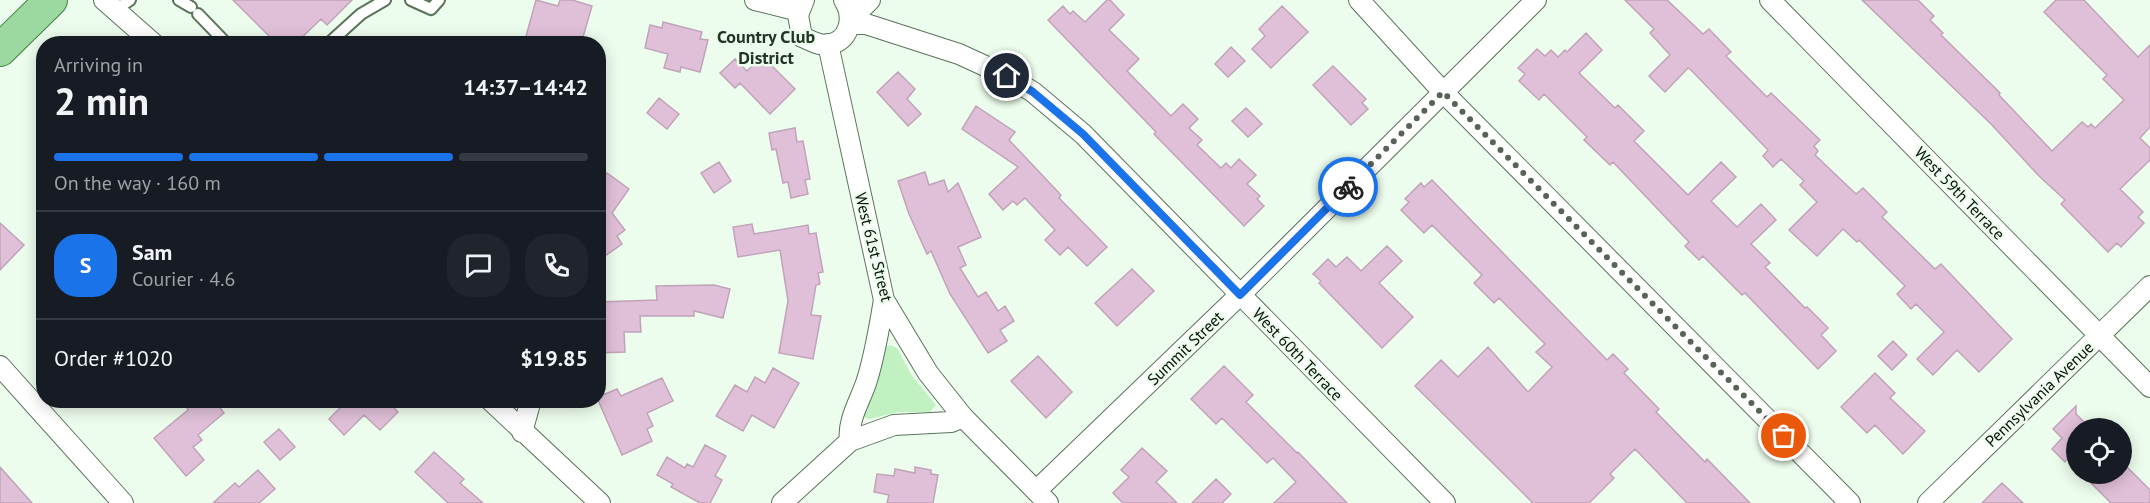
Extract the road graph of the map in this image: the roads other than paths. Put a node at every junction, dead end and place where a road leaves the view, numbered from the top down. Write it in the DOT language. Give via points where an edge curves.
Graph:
graph roads {
  1 [pos="51,0"];
  2 [pos="179,0"];
  3 [pos="385,0"];
  4 [pos="411,0"];
  5 [pos="439,0"];
  6 [pos="754,0"];
  7 [pos="844,0"];
  8 [pos="870,0"];
  9 [pos="1359,0"];
  10 [pos="1536,0"];
  11 [pos="1770,0"];
  12 [pos="116,3"];
  13 [pos="802,5"];
  14 [pos="850,21"];
  15 [pos="147,36"];
  16 [pos="220,36"];
  17 [pos="337,36"];
  18 [pos="828,44"];
  19 [pos="0,50"];
  20 [pos="1443,92"];
  21 [pos="2150,286"];
  22 [pos="1240,295"];
  23 [pos="884,300"];
  24 [pos="2099,335"];
  25 [pos="0,366"];
  26 [pos="2150,387"];
  27 [pos="36,406"];
  28 [pos="38,408"];
  29 [pos="498,408"];
  30 [pos="529,408"];
  31 [pos="963,417"];
  32 [pos="522,432"];
  33 [pos="850,441"];
  34 [pos="1042,497"];
  35 [pos="123,503"];
  36 [pos="600,503"];
  37 [pos="782,503"];
  38 [pos="1445,503"];
  39 [pos="1850,503"];
  40 [pos="1928,503"];
  1 -- 19 [label="main road"];
  2 -- 16 [label="lane"];
  3 -- 17 [label="lane" via="361,14"];
  4 -- 5 [label="lane" via="431,9"];
  6 -- 13 [label="street"];
  7 -- 14 [label="street"];
  8 -- 14 [label="street"];
  9 -- 20 [label="street"];
  10 -- 20 [label="street, Summit Street"];
  11 -- 24 [label="street, West 59th Terrace"];
  12 -- 15 [label="street"];
  13 -- 18 [label="street" via="798,24 802,37"];
  14 -- 18 [label="street" via="841,39"];
  14 -- 22 [label="street, West 60th Terrace" via="959,54 1033,92 1083,134"];
  18 -- 23 [label="street, West 61st Street"];
  20 -- 22 [label="street, Summit Street"];
  20 -- 39 [label="street"];
  21 -- 24 [label="street, Pennsylvania Avenue"];
  22 -- 34 [label="street, Summit Street"];
  22 -- 38 [label="street, West 60th Terrace"];
  23 -- 31 [label="street, West 61st Street" via="928,373"];
  23 -- 33 [label="street" via="875,352 848,430"];
  24 -- 26 [label="street, West 59th Terrace"];
  24 -- 40 [label="street, Pennsylvania Avenue"];
  25 -- 27 [label="street"];
  28 -- 35 [label="street"];
  29 -- 32 [label="street"];
  30 -- 32 [label="street"];
  31 -- 33 [label="street" via="951,422 894,425"];
  31 -- 34 [label="street, West 61st Street"];
  32 -- 36 [label="street"];
  33 -- 37 [label="street"];
}
